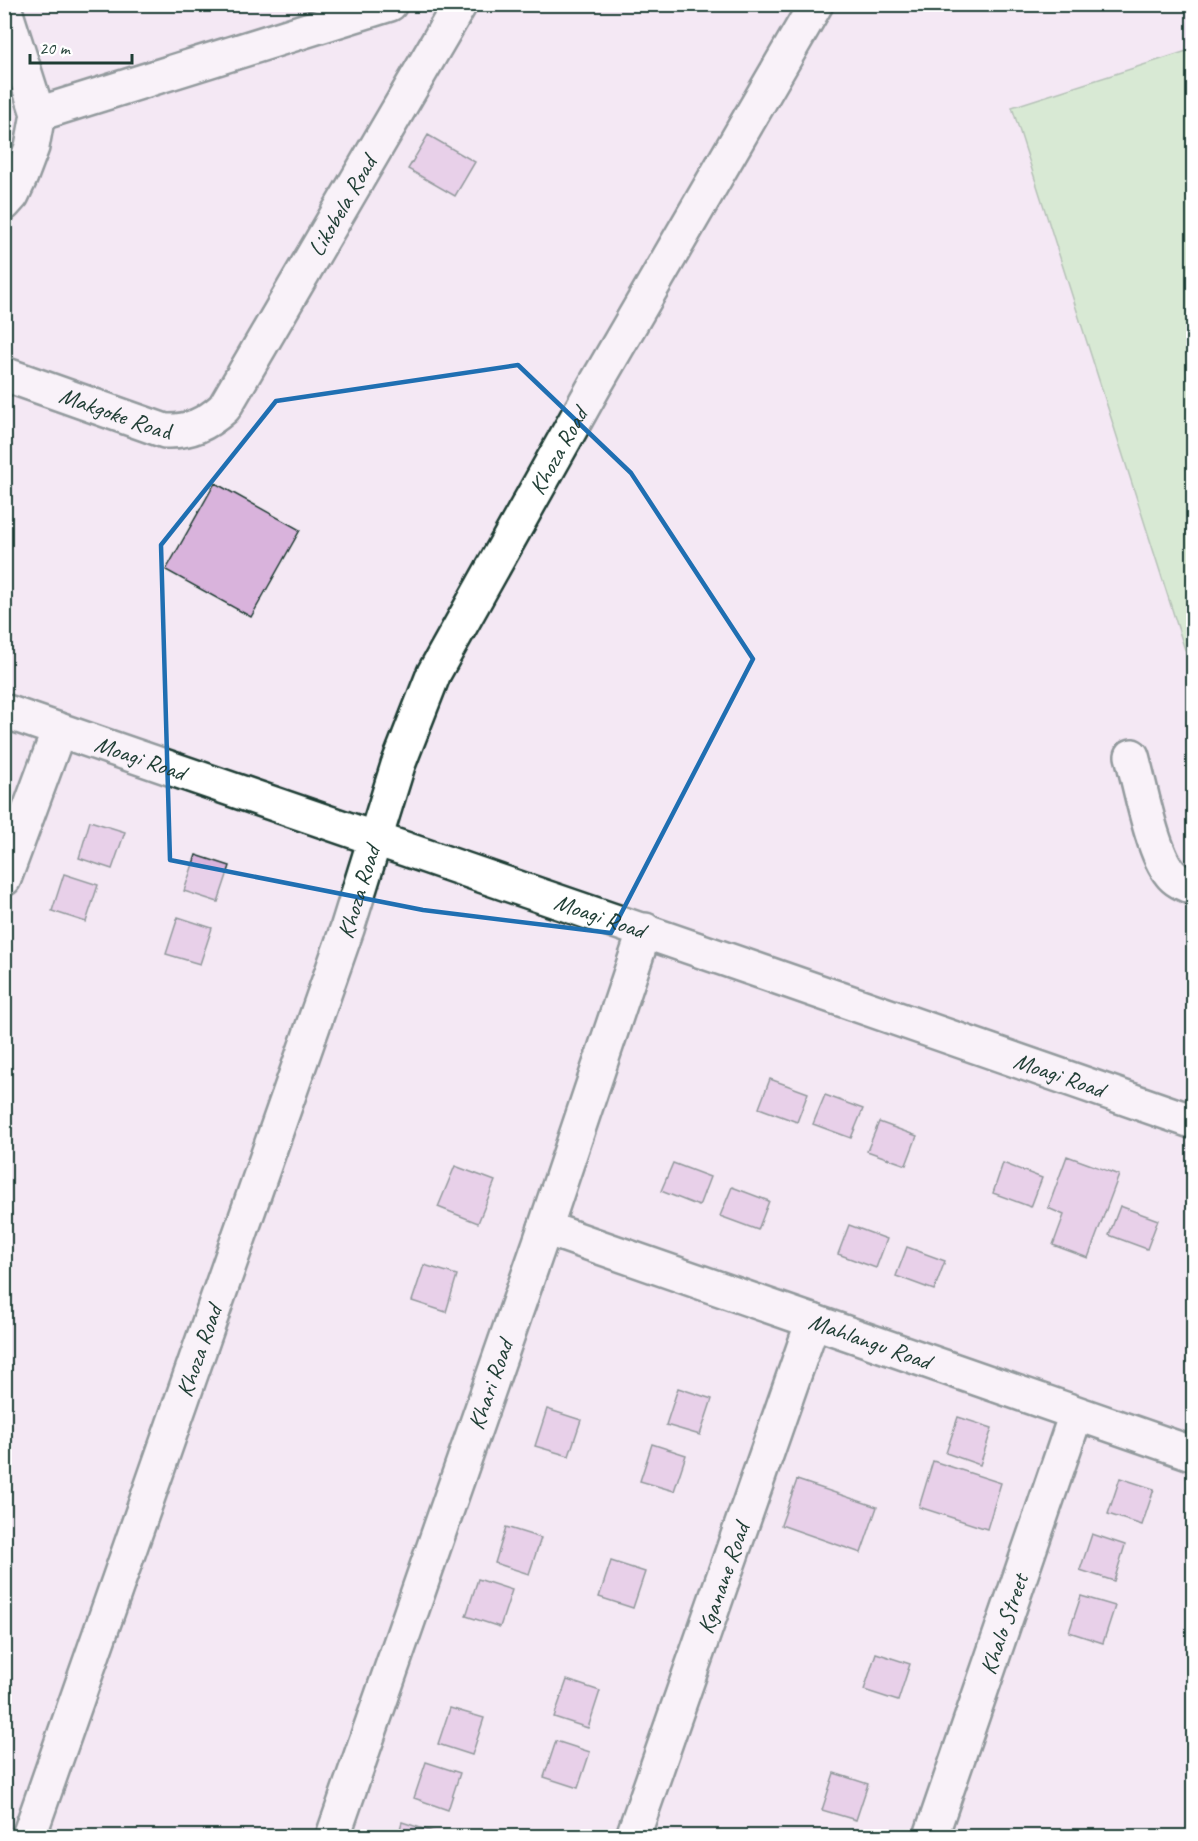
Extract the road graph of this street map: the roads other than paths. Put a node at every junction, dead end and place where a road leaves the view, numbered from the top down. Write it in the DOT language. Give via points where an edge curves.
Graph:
graph roads {
  1 [pos="390,4"];
  2 [pos="460,4"];
  3 [pos="816,4"];
  4 [pos="4,7"];
  5 [pos="38,114"];
  6 [pos="4,204"];
  7 [pos="4,374"];
  8 [pos="224,408"];
  9 [pos="4,711"];
  10 [pos="59,730"];
  11 [pos="1132,756"];
  12 [pos="376,838"];
  13 [pos="4,879"];
  14 [pos="1194,888"];
  15 [pos="645,930"];
  16 [pos="1194,1122"];
  17 [pos="545,1228"];
  18 [pos="813,1322"];
  19 [pos="1076,1414"];
  20 [pos="1194,1454"];
  21 [pos="29,1836"];
  22 [pos="333,1836"];
  23 [pos="633,1836"];
  24 [pos="931,1836"];
  1 -- 5 [label="street"];
  2 -- 8 [label="street, Likobela Road"];
  3 -- 12 [label="street, Khoza Road" via="434,673 401,755"];
  4 -- 5 [label="street"];
  5 -- 6 [label="street" via="32,147 17,185"];
  7 -- 8 [label="street, Makgoke Road" via="165,431 194,428 210,421"];
  9 -- 10 [label="street, Moagi Road"];
  10 -- 12 [label="street, Moagi Road"];
  10 -- 13 [label="street"];
  11 -- 14 [label="street" via="1157,849 1169,872 1180,883"];
  12 -- 15 [label="street, Moagi Road"];
  12 -- 21 [label="street, Khoza Road"];
  15 -- 16 [label="street, Moagi Road"];
  15 -- 17 [label="street, Khari Road"];
  17 -- 18 [label="street, Mahlangu Road"];
  17 -- 22 [label="street, Khari Road"];
  18 -- 19 [label="street, Mahlangu Road"];
  18 -- 23 [label="street, Kganane Road"];
  19 -- 20 [label="street, Mahlangu Road"];
  19 -- 24 [label="street, Khalo Street"];
}
